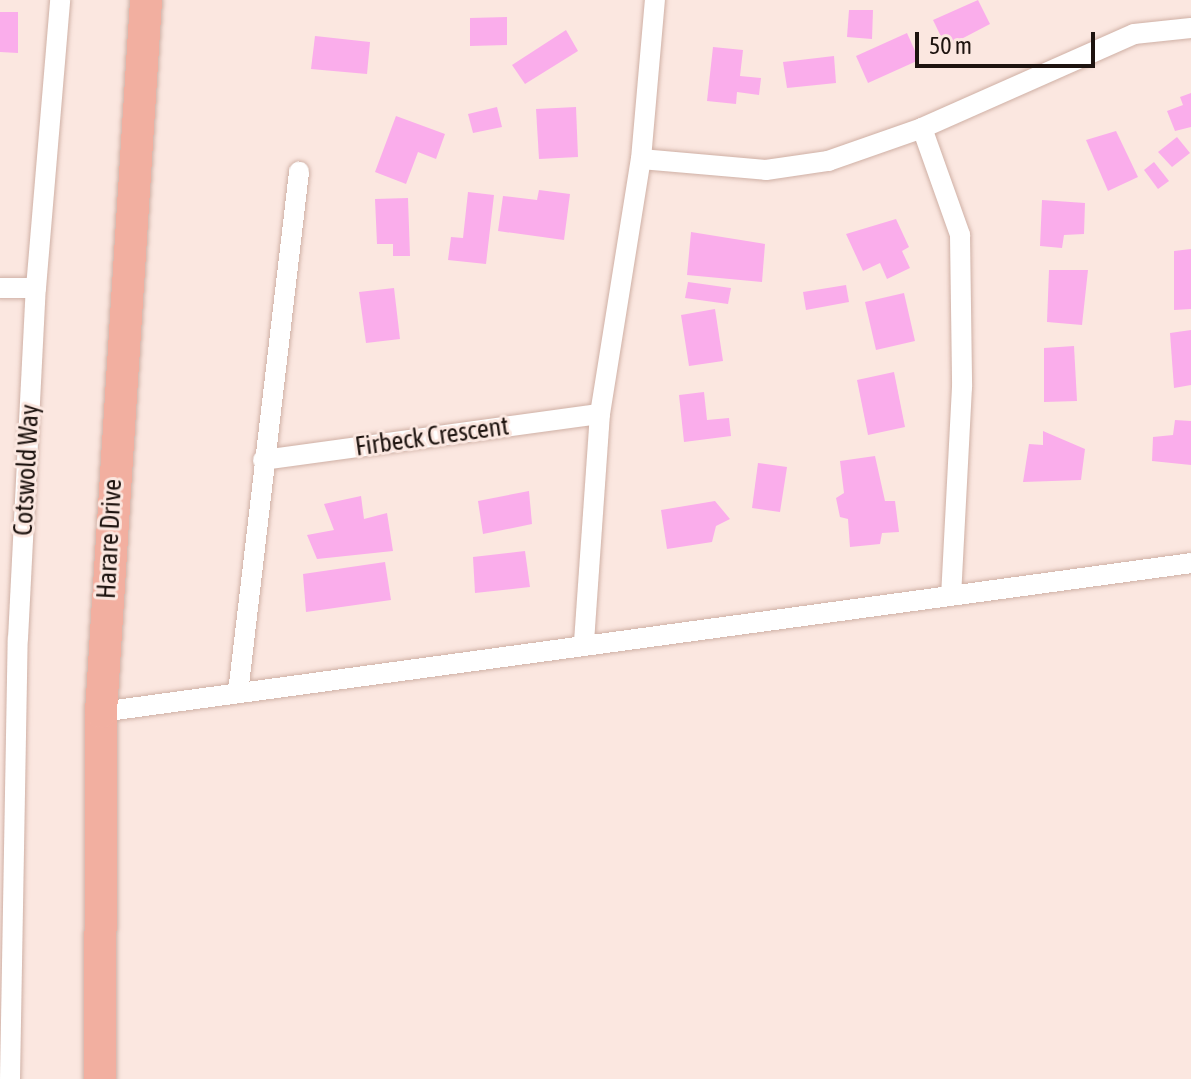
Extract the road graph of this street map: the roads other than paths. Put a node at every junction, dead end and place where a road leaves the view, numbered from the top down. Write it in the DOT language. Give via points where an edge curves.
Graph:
graph roads {
  1 [pos="60,0"];
  2 [pos="146,0"];
  3 [pos="655,0"];
  4 [pos="1191,28"];
  5 [pos="922,128"];
  6 [pos="641,159"];
  7 [pos="299,172"];
  8 [pos="0,288"];
  9 [pos="36,288"];
  10 [pos="600,414"];
  11 [pos="263,460"];
  12 [pos="1191,563"];
  13 [pos="951,595"];
  14 [pos="9,639"];
  15 [pos="584,642"];
  16 [pos="238,693"];
  17 [pos="101,712"];
  18 [pos="4,989"];
  19 [pos="10,1079"];
  20 [pos="100,1079"];
  1 -- 9 [label="street, Cotswold Way"];
  2 -- 17 [label="main road, Harare Drive"];
  3 -- 6 [label="street"];
  4 -- 5 [label="street" via="1134,34"];
  5 -- 6 [label="street" via="796,169"];
  5 -- 13 [label="street" via="960,235 962,387"];
  6 -- 10 [label="street"];
  7 -- 11 [label="street"];
  8 -- 9 [label="street"];
  9 -- 14 [label="street, Cotswold Way"];
  10 -- 11 [label="street, Firbeck Crescent"];
  10 -- 15 [label="street"];
  11 -- 16 [label="street"];
  12 -- 13 [label="street"];
  13 -- 15 [label="street"];
  14 -- 18 [label="street, Cotswold Way"];
  15 -- 16 [label="street"];
  16 -- 17 [label="street"];
  17 -- 20 [label="main road, Harare Drive"];
  18 -- 19 [label="street, Cotswold Way"];
}
